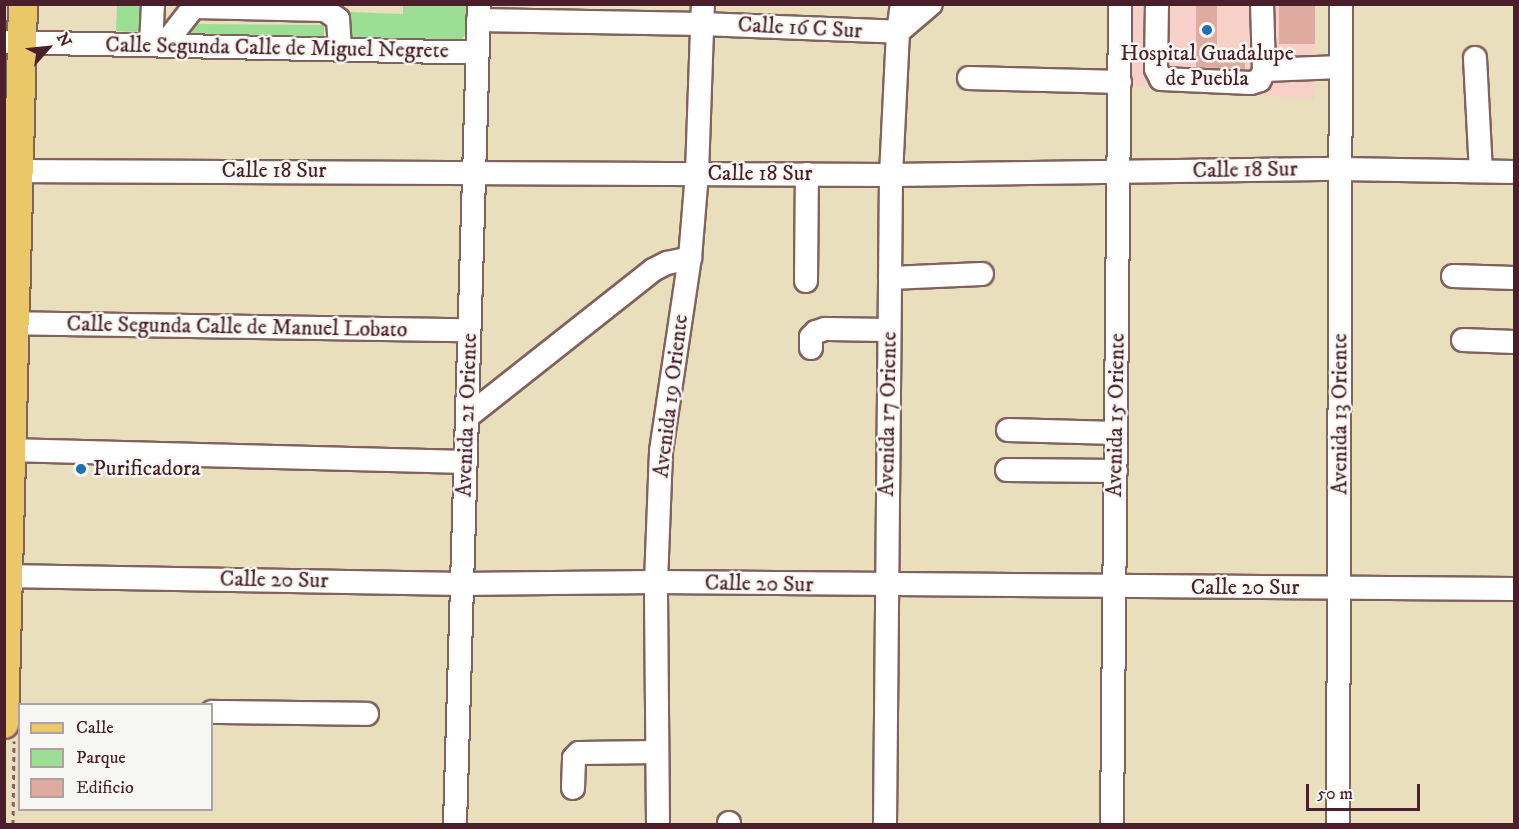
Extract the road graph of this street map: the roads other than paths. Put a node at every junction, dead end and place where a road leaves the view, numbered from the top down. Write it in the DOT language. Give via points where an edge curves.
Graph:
graph roads {
  1 [pos="23,4"];
  2 [pos="153,4"];
  3 [pos="902,4"];
  4 [pos="931,4"];
  5 [pos="1120,4"];
  6 [pos="1157,4"];
  7 [pos="1262,4"];
  8 [pos="1341,4"];
  9 [pos="196,6"];
  10 [pos="478,12"];
  11 [pos="703,14"];
  12 [pos="898,33"];
  13 [pos="157,46"];
  14 [pos="340,50"];
  15 [pos="13,51"];
  16 [pos="477,53"];
  17 [pos="1475,58"];
  18 [pos="1341,67"];
  19 [pos="1264,70"];
  20 [pos="969,78"];
  21 [pos="1119,82"];
  22 [pos="13,90"];
  23 [pos="1341,169"];
  24 [pos="12,171"];
  25 [pos="1481,171"];
  26 [pos="474,172"];
  27 [pos="1119,172"];
  28 [pos="1515,172"];
  29 [pos="697,173"];
  30 [pos="807,174"];
  31 [pos="891,175"];
  32 [pos="690,258"];
  33 [pos="982,274"];
  34 [pos="1453,276"];
  35 [pos="890,278"];
  36 [pos="1515,278"];
  37 [pos="806,281"];
  38 [pos="10,323"];
  39 [pos="469,330"];
  40 [pos="889,330"];
  41 [pos="1463,340"];
  42 [pos="1515,342"];
  43 [pos="811,348"];
  44 [pos="467,417"];
  45 [pos="1008,430"];
  46 [pos="1116,433"];
  47 [pos="8,450"];
  48 [pos="465,462"];
  49 [pos="1006,470"];
  50 [pos="1116,471"];
  51 [pos="6,576"];
  52 [pos="656,582"];
  53 [pos="462,584"];
  54 [pos="887,586"];
  55 [pos="1114,587"];
  56 [pos="1338,588"];
  57 [pos="1515,590"];
  58 [pos="5,710"];
  59 [pos="213,712"];
  60 [pos="367,714"];
  61 [pos="4,724"];
  62 [pos="657,752"];
  63 [pos="573,788"];
  64 [pos="455,825"];
  65 [pos="658,825"];
  66 [pos="885,825"];
  67 [pos="1113,825"];
  68 [pos="1338,825"];
  1 -- 15 [label="main road"];
  2 -- 13 [label="street"];
  3 -- 12 [label="street, Avenida 17 Oriente"];
  4 -- 12 [label="street"];
  5 -- 21 [label="street, Avenida 15 Oriente"];
  6 -- 19 [label="street" via="1156,69 1161,79 1251,83 1260,80"];
  7 -- 19 [label="street"];
  8 -- 18 [label="street, Avenida 13 Oriente"];
  9 -- 13 [label="street"];
  9 -- 14 [label="street" via="325,10 338,19"];
  10 -- 11 [label="street, Calle 16 C Sur"];
  10 -- 16 [label="street, Avenida 21 Oriente"];
  11 -- 12 [label="street, Calle 16 C Sur"];
  11 -- 29 [label="street, Avenida 19 Oriente"];
  12 -- 31 [label="street, Avenida 17 Oriente"];
  13 -- 14 [label="street, Calle Segunda Calle de Miguel Negrete"];
  13 -- 15 [label="street, Calle Segunda Calle de Miguel Negrete"];
  14 -- 16 [label="street, Calle Segunda Calle de Miguel Negrete"];
  15 -- 22 [label="main road"];
  16 -- 26 [label="street, Avenida 21 Oriente"];
  17 -- 25 [label="street"];
  18 -- 19 [label="street"];
  18 -- 23 [label="street, Avenida 13 Oriente"];
  20 -- 21 [label="street"];
  21 -- 27 [label="street, Avenida 15 Oriente"];
  22 -- 24 [label="main road"];
  23 -- 25 [label="street, Calle 18 Sur"];
  23 -- 27 [label="street, Calle 18 Sur"];
  23 -- 56 [label="street, Avenida 13 Oriente"];
  24 -- 26 [label="street, Calle 18 Sur"];
  24 -- 38 [label="main road"];
  25 -- 28 [label="street, Calle 18 Sur"];
  26 -- 29 [label="street, Calle 18 Sur"];
  26 -- 39 [label="street, Avenida 21 Oriente"];
  27 -- 31 [label="street, Calle 18 Sur"];
  27 -- 46 [label="street, Avenida 15 Oriente"];
  29 -- 30 [label="street, Calle 18 Sur"];
  29 -- 32 [label="street, Avenida 19 Oriente"];
  30 -- 31 [label="street, Calle 18 Sur"];
  30 -- 37 [label="street"];
  31 -- 35 [label="street, Avenida 17 Oriente"];
  32 -- 44 [label="street" via="653,270"];
  32 -- 52 [label="street, Avenida 19 Oriente" via="663,429"];
  33 -- 35 [label="street"];
  34 -- 36 [label="street"];
  35 -- 40 [label="street, Avenida 17 Oriente"];
  38 -- 39 [label="street, Calle Segunda Calle de Manuel Lobato"];
  38 -- 47 [label="main road"];
  39 -- 44 [label="street, Avenida 21 Oriente"];
  40 -- 43 [label="street" via="825,329 811,337"];
  40 -- 54 [label="street, Avenida 17 Oriente"];
  41 -- 42 [label="street"];
  44 -- 48 [label="street, Avenida 21 Oriente"];
  45 -- 46 [label="street"];
  46 -- 50 [label="street, Avenida 15 Oriente"];
  47 -- 48 [label="street"];
  47 -- 51 [label="main road"];
  48 -- 53 [label="street, Avenida 21 Oriente"];
  49 -- 50 [label="street"];
  50 -- 55 [label="street, Avenida 15 Oriente"];
  51 -- 53 [label="street, Calle 20 Sur"];
  51 -- 58 [label="main road"];
  52 -- 53 [label="street, Calle 20 Sur"];
  52 -- 54 [label="street, Calle 20 Sur"];
  52 -- 62 [label="street, Avenida 19 Oriente"];
  53 -- 64 [label="street, Avenida 21 Oriente"];
  54 -- 55 [label="street, Calle 20 Sur"];
  54 -- 66 [label="street, Avenida 17 Oriente"];
  55 -- 56 [label="street, Calle 20 Sur"];
  55 -- 67 [label="street, Avenida 15 Oriente"];
  56 -- 57 [label="street, Calle 20 Sur"];
  56 -- 68 [label="street, Avenida 13 Oriente"];
  58 -- 61 [label="main road"];
  59 -- 60 [label="street"];
  62 -- 63 [label="street" via="579,753 574,758"];
  62 -- 65 [label="street, Avenida 19 Oriente"];
}
